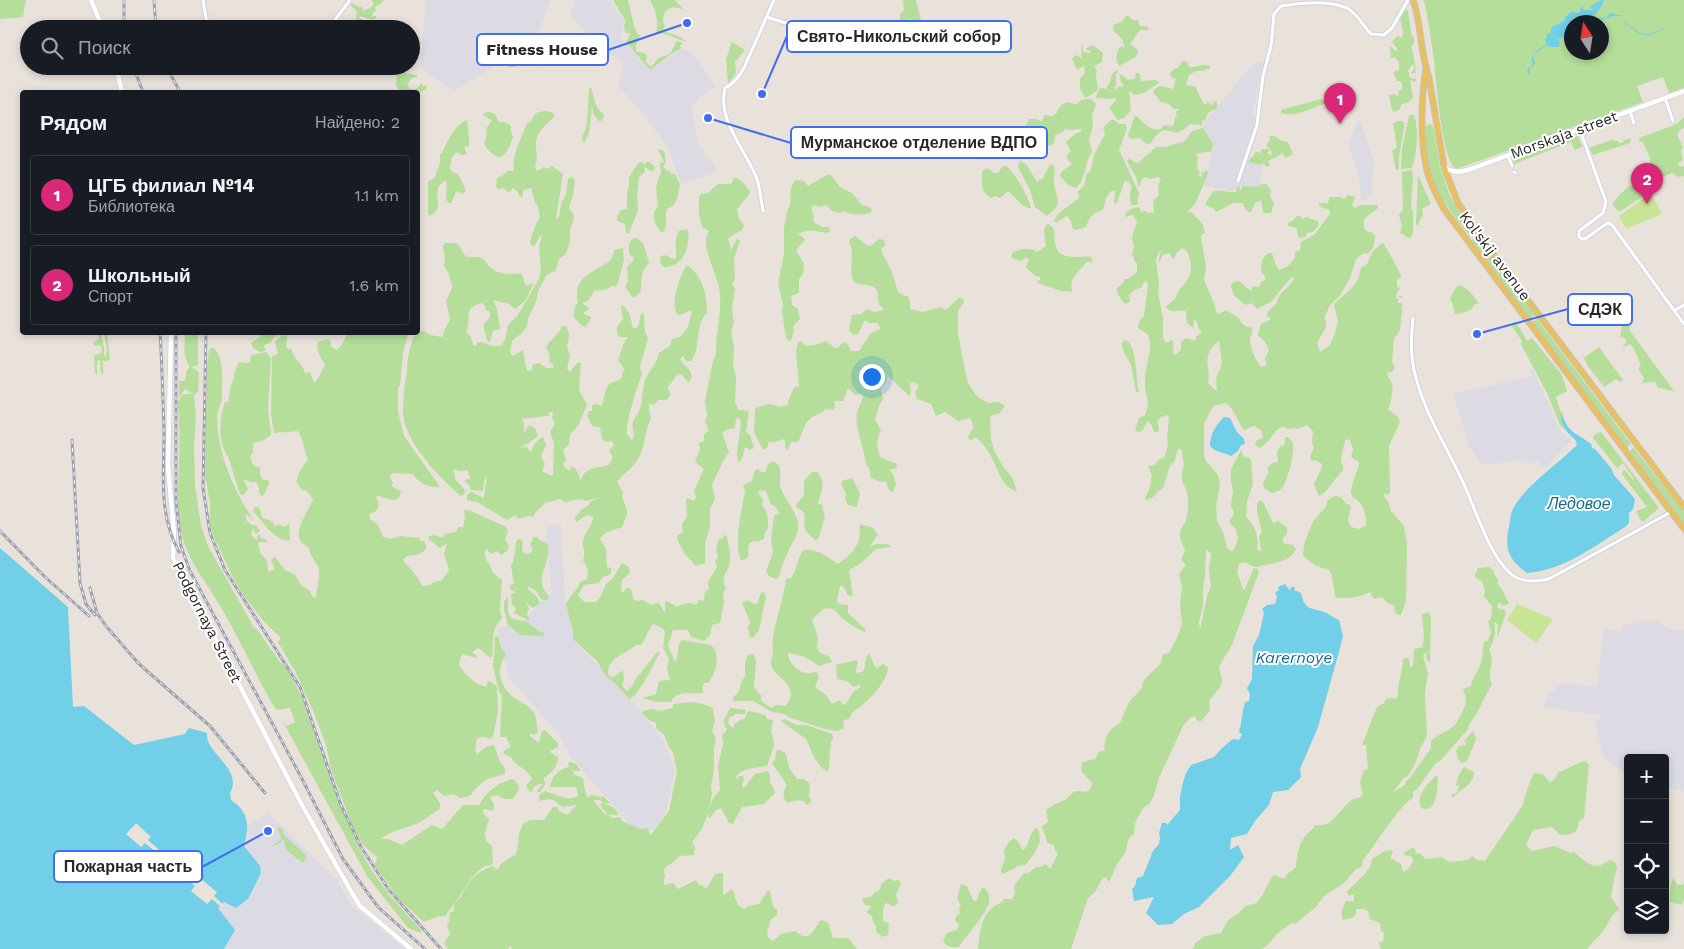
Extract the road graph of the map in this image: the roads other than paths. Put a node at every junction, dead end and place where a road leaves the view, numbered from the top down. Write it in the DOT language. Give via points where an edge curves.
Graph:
graph roads {
  1 [pos="91,0"];
  2 [pos="203,0"];
  3 [pos="350,0"];
  4 [pos="774,0"];
  5 [pos="1408,0"];
  6 [pos="1413,0"];
  7 [pos="768,17"];
  8 [pos="99,20"];
  9 [pos="206,20"];
  10 [pos="335,20"];
  11 [pos="790,40"];
  12 [pos="1426,69"];
  13 [pos="118,75"];
  14 [pos="122,90"];
  15 [pos="1684,91"];
  16 [pos="1665,98"];
  17 [pos="1630,111"];
  18 [pos="1673,121"];
  19 [pos="1634,123"];
  20 [pos="1423,128"];
  21 [pos="1580,130"];
  22 [pos="1438,132"];
  23 [pos="1508,156"];
  24 [pos="1512,166"];
  25 [pos="1444,167"];
  26 [pos="1459,172"];
  27 [pos="1238,181"];
  28 [pos="1451,189"];
  29 [pos="763,210"];
  30 [pos="1475,230"];
  31 [pos="1464,235"];
  32 [pos="1684,305"];
  33 [pos="1675,310"];
  34 [pos="1413,318"];
  35 [pos="1684,324"];
  36 [pos="171,335"];
  37 [pos="1684,499"];
  38 [pos="1678,500"];
  39 [pos="1684,507"];
  40 [pos="1671,512"];
  41 [pos="1684,529"];
  42 [pos="411,949"];
  1 -- 8 [label="main road"];
  2 -- 9 [label="street"];
  3 -- 10 [label="street"];
  4 -- 7 [label="street"];
  5 -- 27 [label="street" via="1392,28 1384,35 1371,34 1347,8 1327,2 1312,1 1278,9 1274,14 1257,125"];
  6 -- 12 [label="main road, Kol'skij avenue"];
  7 -- 11 [label="street" via="794,26"];
  7 -- 29 [label="street" via="739,76 725,88 723,98 724,110 757,181"];
  12 -- 20 [label="main road, Kol'skij avenue"];
  12 -- 22 [label="main road, Kol'skij avenue"];
  13 -- 14 [label="main road"];
  15 -- 16 [label="main road, Morskaja street"];
  16 -- 17 [label="main road, Morskaja street"];
  16 -- 18 [label="street"];
  17 -- 19 [label="street"];
  17 -- 21 [label="main road, Morskaja street"];
  20 -- 22 [label="main road" via="1425,122 1431,120"];
  20 -- 31 [label="main road, Kol'skij avenue" via="1424,157 1431,183 1444,209"];
  21 -- 23 [label="main road, Morskaja street"];
  21 -- 33 [label="street" via="1606,202 1603,212 1579,231 1579,237 1585,239 1606,224 1612,225"];
  22 -- 25 [label="main road, Kol'skij avenue"];
  23 -- 24 [label="street"];
  23 -- 26 [label="main road, Morskaja street"];
  25 -- 26 [label="main road" via="1454,173"];
  25 -- 28 [label="main road, Kol'skij avenue"];
  26 -- 28 [label="main road"];
  28 -- 30 [label="main road, Kol'skij avenue"];
  30 -- 31 [label="main road" via="1471,237"];
  30 -- 38 [label="main road, Kol'skij avenue"];
  31 -- 40 [label="main road, Kol'skij avenue"];
  32 -- 33 [label="street"];
  33 -- 35 [label="street"];
  34 -- 40 [label="street" via="1411,346 1416,381 1485,534 1510,573 1531,582 1549,579"];
  36 -- 42 [label="main road, Podgornaya Street" via="168,466 173,558 312,824 360,906"];
  37 -- 38 [label="main road"];
  38 -- 39 [label="main road, Kol'skij avenue"];
  40 -- 41 [label="main road, Kol'skij avenue"];
}
